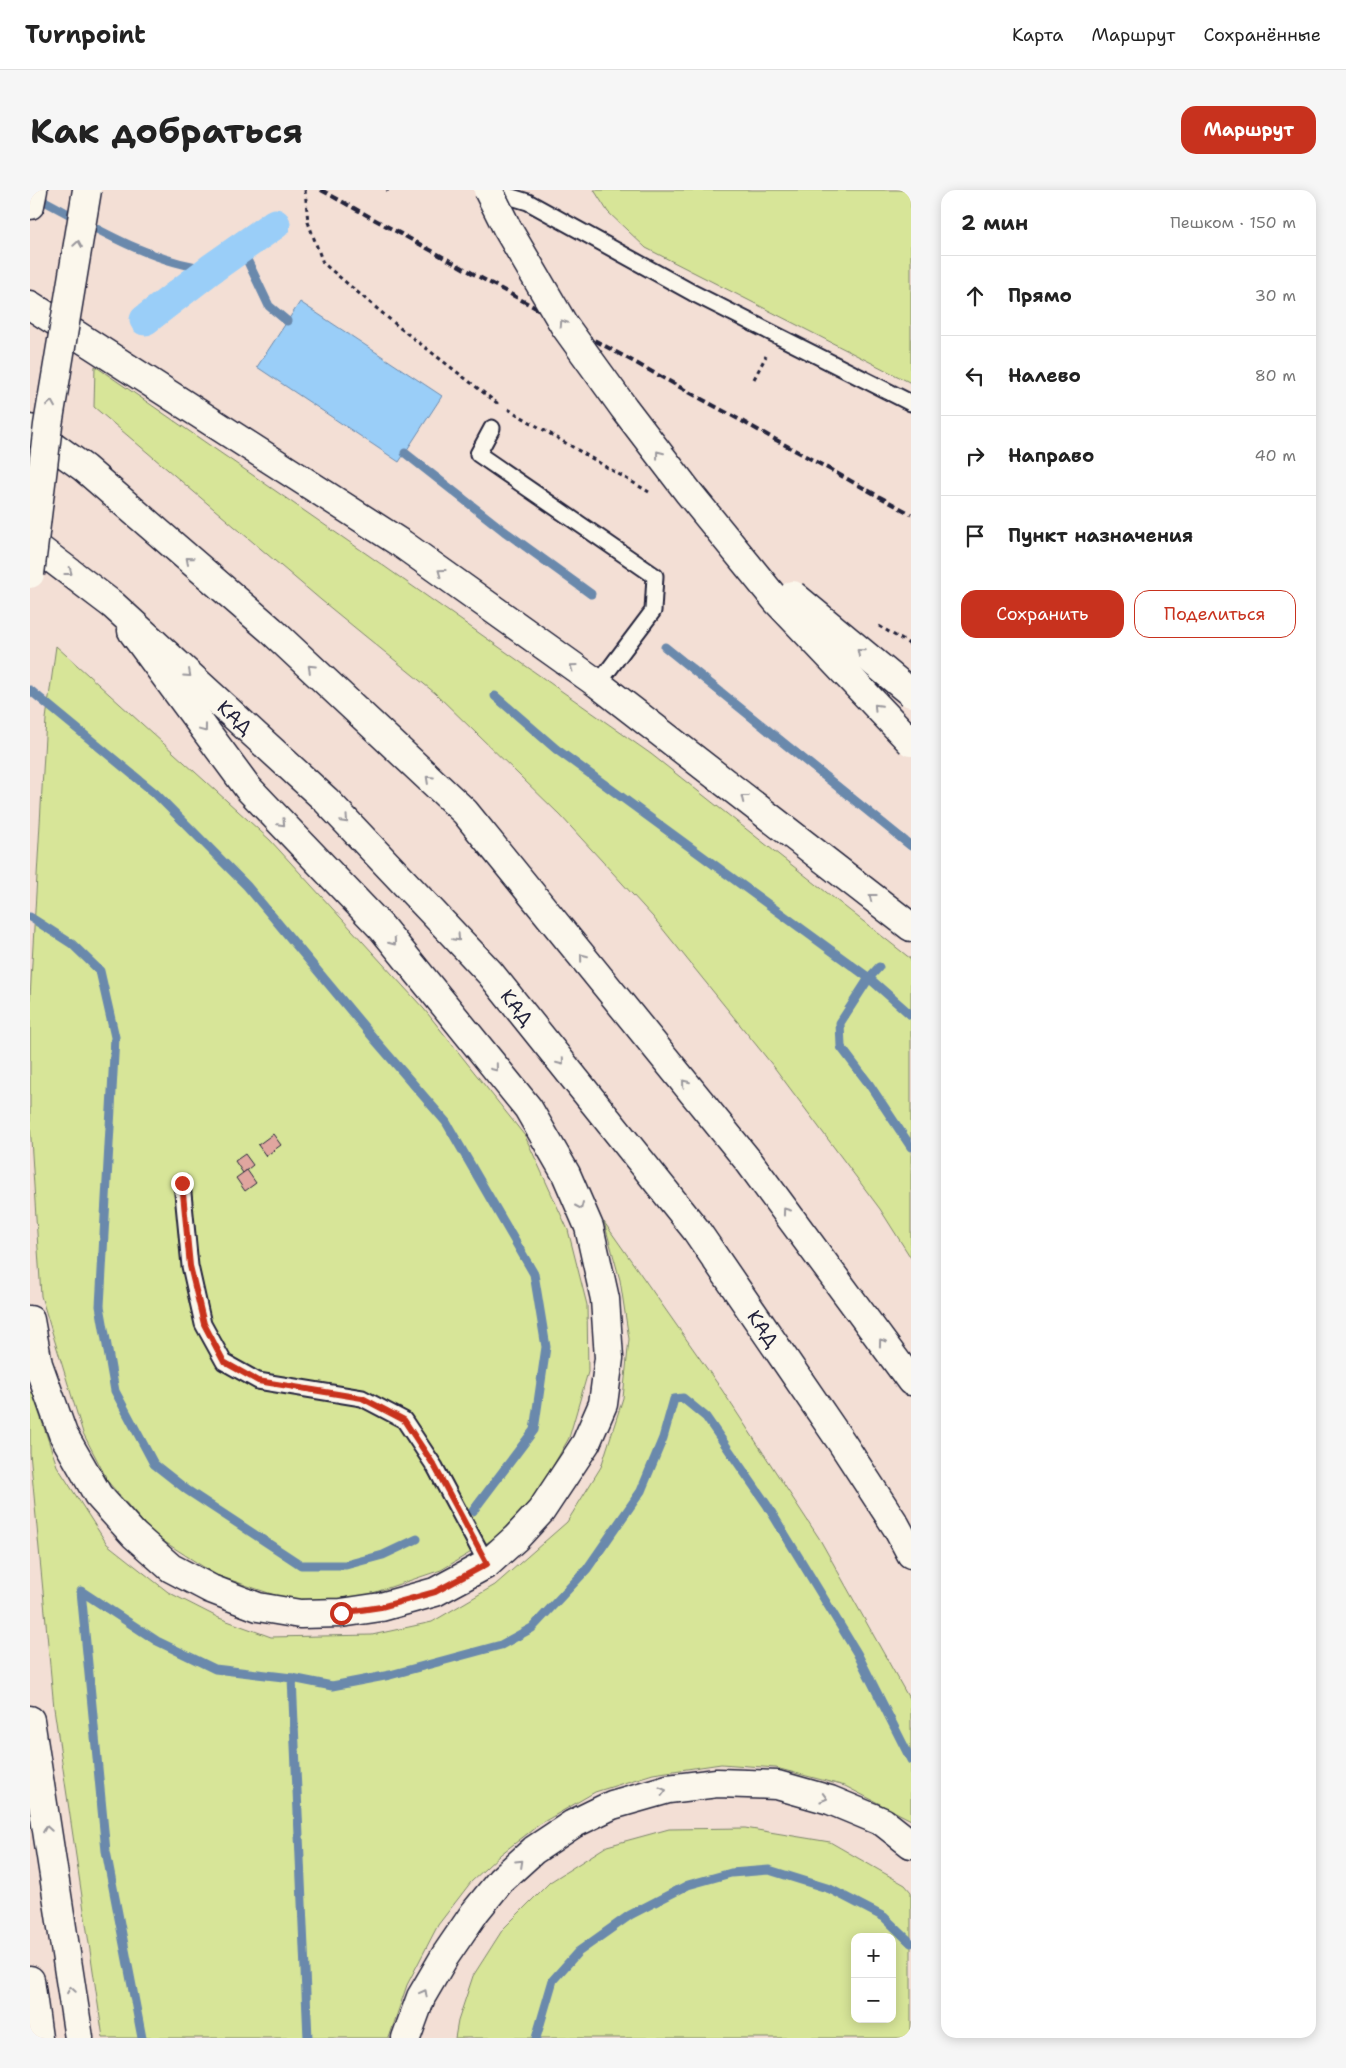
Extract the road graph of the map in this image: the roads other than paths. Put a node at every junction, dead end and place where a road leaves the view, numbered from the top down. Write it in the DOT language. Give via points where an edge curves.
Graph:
graph roads {
  1 [pos="33,190"];
  2 [pos="87,190"];
  3 [pos="488,190"];
  4 [pos="30,205"];
  5 [pos="30,305"];
  6 [pos="911,403"];
  7 [pos="492,428"];
  8 [pos="30,429"];
  9 [pos="689,493"];
  10 [pos="30,542"];
  11 [pos="30,574"];
  12 [pos="113,605"];
  13 [pos="598,684"];
  14 [pos="911,694"];
  15 [pos="911,742"];
  16 [pos="911,927"];
  17 [pos="182,1183"];
  18 [pos="30,1320"];
  19 [pos="911,1381"];
  20 [pos="911,1554"];
  21 [pos="487,1564"];
  22 [pos="30,1720"];
  23 [pos="911,1844"];
  24 [pos="30,1980"];
  25 [pos="38,2038"];
  26 [pos="79,2038"];
  27 [pos="406,2038"];
  1 -- 4 [label="main road"];
  11 -- 2 [label="main road, one-way, bridge" via="48,425"];
  3 -- 6 [label="lane" via="528,202 693,293"];
  9 -- 3 [label="main road, one-way, bridge" via="564,325"];
  13 -- 5 [label="main road, one-way" via="402,544"];
  7 -- 13 [label="lane" via="478,454 655,576 653,611"];
  19 -- 8 [label="main road, one-way" via="750,1163 465,812 263,624 84,468"];
  14 -- 9 [label="main road, one-way, bridge" via="799,600"];
  15 -- 9 [label="main road, one-way, bridge" via="776,600"];
  10 -- 12 [label="main road, КАД, one-way"];
  12 -- 20 [label="main road, КАД, one-way" via="326,800 490,973 696,1230 842,1443"];
  12 -- 21 [label="main road, one-way" via="248,788 382,928 528,1108 566,1174 589,1227 604,1299 609,1358 603,1404 586,1443 541,1511"];
  16 -- 13 [label="main road, one-way"];
  17 -- 21 [label="lane" via="190,1266 204,1324 224,1362 258,1381 362,1398 404,1420 435,1467"];
  18 -- 21 [label="main road" via="38,1364 63,1434 98,1495 134,1535 171,1568 258,1608 300,1614 341,1613 381,1607 435,1592"];
  26 -- 22 [label="main road, one-way"];
  27 -- 23 [label="main road, one-way" via="421,1997 445,1956 501,1880 534,1850 573,1824 612,1805 668,1789 717,1783 777,1786 830,1800 882,1822"];
  24 -- 25 [label="main road"];
}
